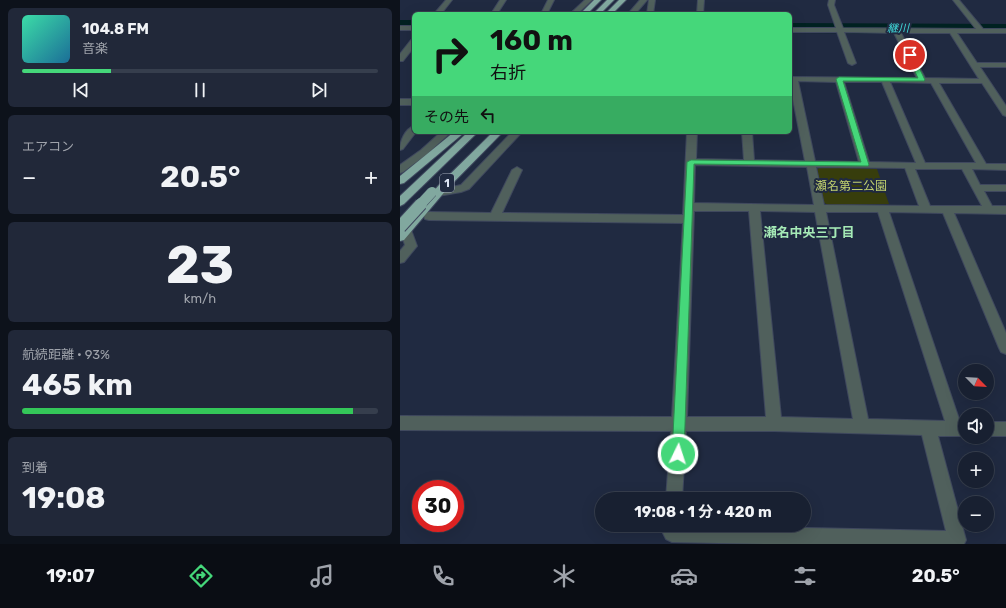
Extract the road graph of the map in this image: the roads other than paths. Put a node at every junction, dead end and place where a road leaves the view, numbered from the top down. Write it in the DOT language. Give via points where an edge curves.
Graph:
graph roads {
  1 [pos="449,0"];
  2 [pos="503,0"];
  3 [pos="551,0"];
  4 [pos="589,0"];
  5 [pos="598,0"];
  6 [pos="611,0"];
  7 [pos="622,0"];
  8 [pos="629,0"];
  9 [pos="644,0"];
  10 [pos="652,0"];
  11 [pos="701,0"];
  12 [pos="832,0"];
  13 [pos="956,0"];
  14 [pos="439,12"];
  15 [pos="495,12"];
  16 [pos="545,12"];
  17 [pos="575,12"];
  18 [pos="584,12"];
  19 [pos="598,12"];
  20 [pos="610,12"];
  21 [pos="618,12"];
  22 [pos="633,12"];
  23 [pos="650,12"];
  24 [pos="700,12"];
  25 [pos="400,28"];
  26 [pos="412,28"];
  27 [pos="792,30"];
  28 [pos="841,30"];
  29 [pos="897,31"];
  30 [pos="952,31"];
  31 [pos="981,32"];
  32 [pos="1006,32"];
  33 [pos="412,44"];
  34 [pos="400,59"];
  35 [pos="852,63"];
  36 [pos="976,65"];
  37 [pos="1006,65"];
  38 [pos="792,78"];
  39 [pos="839,79"];
  40 [pos="885,80"];
  41 [pos="922,80"];
  42 [pos="933,80"];
  43 [pos="985,81"];
  44 [pos="400,102"];
  45 [pos="412,102"];
  46 [pos="1006,112"];
  47 [pos="412,132"];
  48 [pos="444,134"];
  49 [pos="458,134"];
  50 [pos="471,134"];
  51 [pos="471,134"];
  52 [pos="488,134"];
  53 [pos="496,134"];
  54 [pos="515,134"];
  55 [pos="692,134"];
  56 [pos="747,134"];
  57 [pos="400,147"];
  58 [pos="691,162"];
  59 [pos="749,163"];
  60 [pos="811,164"];
  61 [pos="865,165"];
  62 [pos="909,165"];
  63 [pos="922,166"];
  64 [pos="965,166"];
  65 [pos="982,166"];
  66 [pos="1006,167"];
  67 [pos="400,170"];
  68 [pos="517,170"];
  69 [pos="400,181"];
  70 [pos="976,188"];
  71 [pos="1006,188"];
  72 [pos="435,192"];
  73 [pos="400,197"];
  74 [pos="400,202"];
  75 [pos="754,208"];
  76 [pos="820,209"];
  77 [pos="882,209"];
  78 [pos="926,210"];
  79 [pos="947,210"];
  80 [pos="989,210"];
  81 [pos="1006,210"];
  82 [pos="688,213"];
  83 [pos="429,216"];
  84 [pos="495,217"];
  85 [pos="402,229"];
  86 [pos="400,259"];
  87 [pos="1006,348"];
  88 [pos="400,423"];
  89 [pos="958,423"];
  90 [pos="680,424"];
  91 [pos="774,424"];
  92 [pos="862,428"];
  93 [pos="928,428"];
  94 [pos="958,429"];
  95 [pos="994,429"];
  96 [pos="1006,429"];
  97 [pos="675,492"];
  98 [pos="672,534"];
  1 -- 14 [label="street"];
  2 -- 15 [label="street"];
  3 -- 16 [label="street"];
  4 -- 17 [label="street"];
  5 -- 18 [label="highway"];
  6 -- 19 [label="highway"];
  7 -- 20 [label="highway"];
  8 -- 21 [label="highway"];
  9 -- 22 [label="street"];
  10 -- 23 [label="street"];
  11 -- 24 [label="street"];
  12 -- 28 [label="street" via="831,6"];
  13 -- 31 [label="street"];
  25 -- 26 [label="street"];
  27 -- 28 [label="street"];
  28 -- 29 [label="street"];
  28 -- 35 [label="street"];
  29 -- 30 [label="street"];
  29 -- 41 [label="street"];
  30 -- 31 [label="street"];
  30 -- 36 [label="street"];
  31 -- 32 [label="street"];
  33 -- 34 [label="street"];
  36 -- 37 [label="street"];
  36 -- 43 [label="street"];
  38 -- 39 [label="street"];
  38 -- 60 [label="street"];
  39 -- 40 [label="street"];
  39 -- 61 [label="street"];
  40 -- 41 [label="street"];
  40 -- 63 [label="street"];
  41 -- 42 [label="street"];
  42 -- 43 [label="street"];
  42 -- 65 [label="street"];
  43 -- 46 [label="street"];
  44 -- 45 [label="street"];
  47 -- 57 [label="street"];
  48 -- 67 [label="street"];
  49 -- 69 [label="highway"];
  50 -- 73 [label="highway"];
  51 -- 74 [label="highway, 1"];
  52 -- 72 [label="highway, 1"];
  53 -- 72 [label="highway, 1"];
  54 -- 72 [label="street" via="465,187"];
  55 -- 58 [label="street"];
  56 -- 59 [label="street"];
  58 -- 59 [label="street"];
  58 -- 82 [label="street"];
  59 -- 60 [label="street"];
  60 -- 61 [label="street"];
  60 -- 76 [label="street"];
  61 -- 62 [label="street"];
  62 -- 63 [label="street"];
  62 -- 78 [label="street"];
  63 -- 64 [label="street"];
  64 -- 65 [label="street"];
  64 -- 70 [label="street"];
  65 -- 66 [label="street"];
  68 -- 84 [label="street"];
  70 -- 71 [label="street"];
  70 -- 80 [label="street"];
  72 -- 85 [label="highway, 1, bridge"];
  75 -- 76 [label="street"];
  75 -- 82 [label="street"];
  75 -- 91 [label="street"];
  76 -- 77 [label="street"];
  76 -- 92 [label="street"];
  77 -- 78 [label="street"];
  77 -- 89 [label="street"];
  78 -- 79 [label="street"];
  79 -- 80 [label="street"];
  79 -- 87 [label="street"];
  80 -- 81 [label="street"];
  82 -- 84 [label="street"];
  82 -- 90 [label="street"];
  83 -- 84 [label="street"];
  85 -- 86 [label="street" via="411,246"];
  88 -- 90 [label="street"];
  90 -- 91 [label="street"];
  90 -- 97 [label="street"];
  91 -- 92 [label="street"];
  92 -- 93 [label="street"];
  93 -- 94 [label="street"];
  93 -- 98 [label="street" via="957,540"];
  95 -- 96 [label="street"];
}
